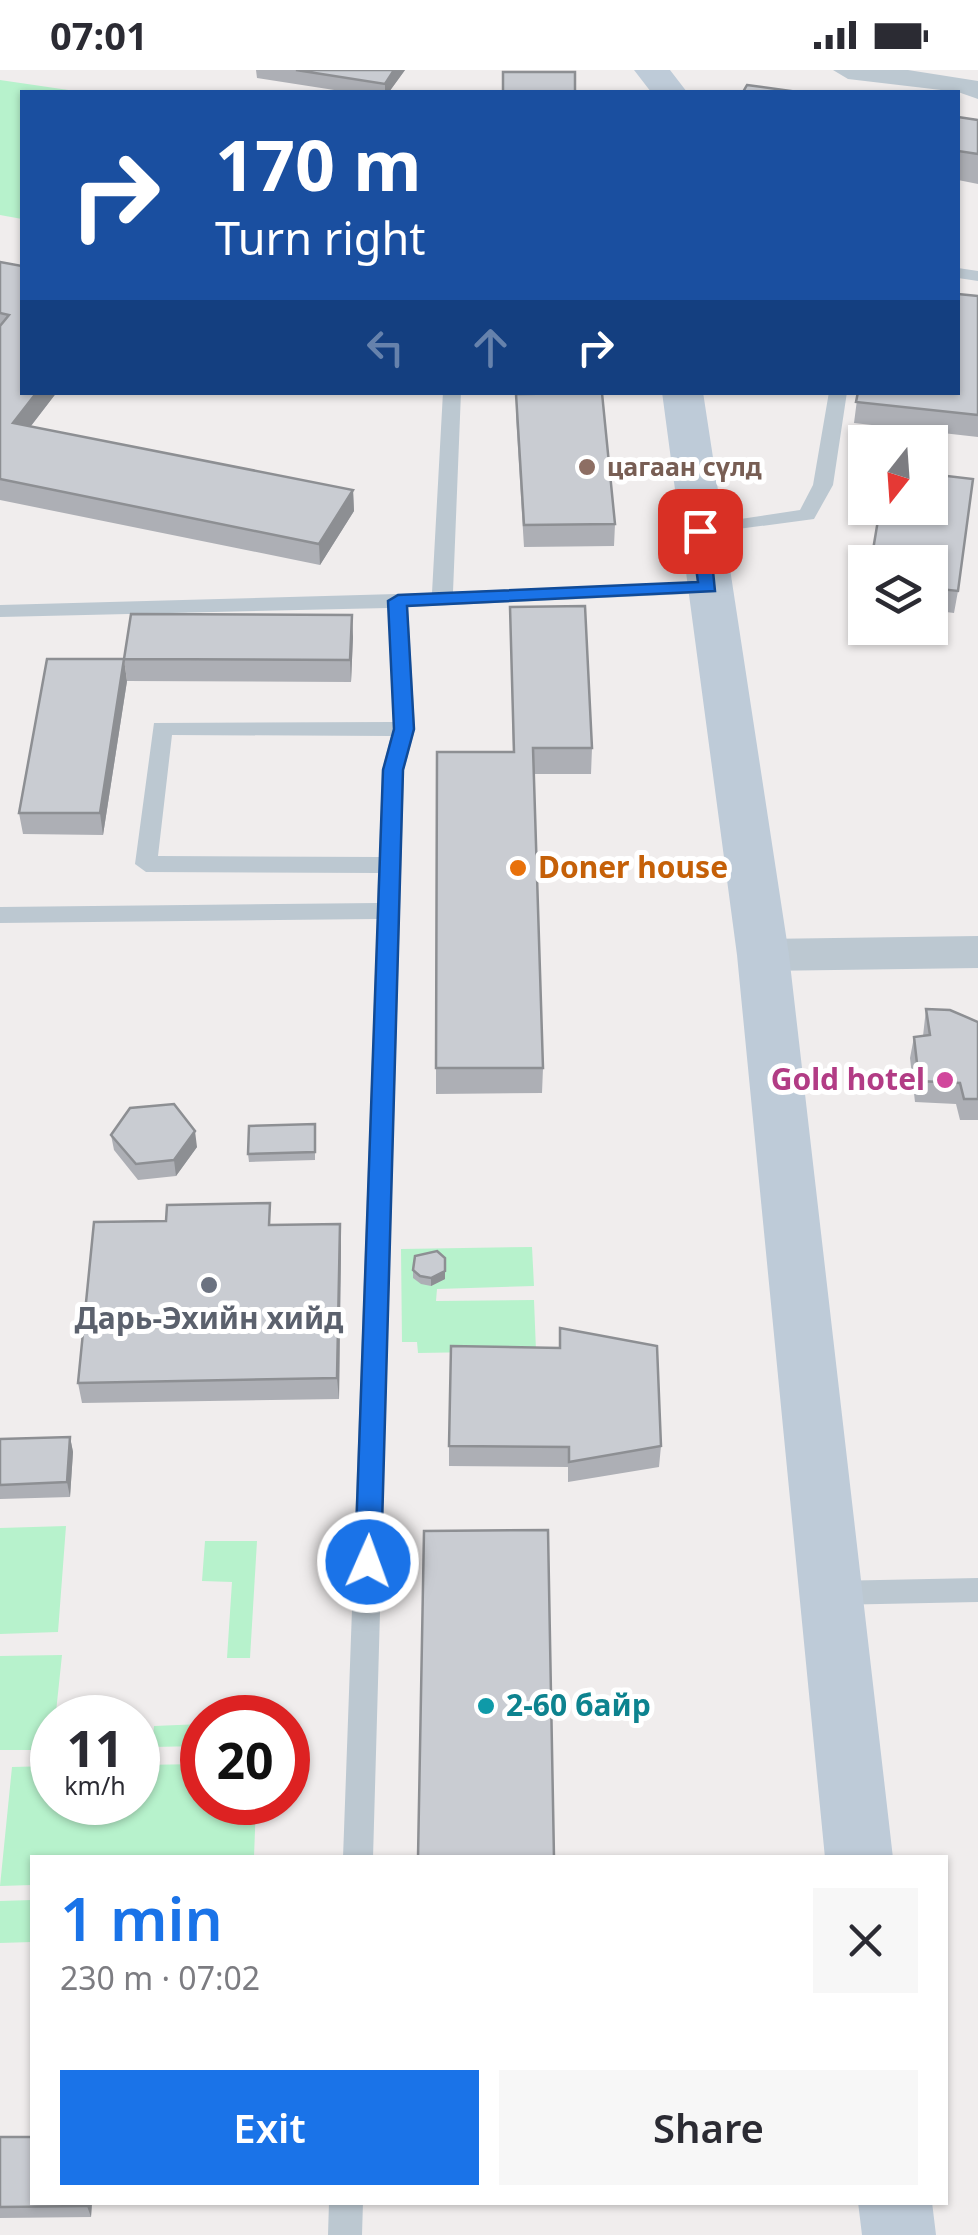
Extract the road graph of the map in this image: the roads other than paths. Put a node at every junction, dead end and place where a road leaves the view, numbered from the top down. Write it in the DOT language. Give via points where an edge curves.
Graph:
graph roads {
  1 [pos="848,70"];
  2 [pos="978,90"];
  3 [pos="452,395"];
  4 [pos="682,395"];
  5 [pos="837,395"];
  6 [pos="700,531"];
  7 [pos="708,587"];
  8 [pos="442,599"];
  9 [pos="398,601"];
  10 [pos="0,610"];
  11 [pos="404,729"];
  12 [pos="390,865"];
  13 [pos="388,911"];
  14 [pos="0,914"];
  15 [pos="978,952"];
  16 [pos="763,955"];
  17 [pos="978,1590"];
  18 [pos="831,1592"];
  19 [pos="358,1855"];
  20 [pos="859,1855"];
  21 [pos="346,2205"];
  22 [pos="896,2205"];
  23 [pos="345,2235"];
  24 [pos="899,2235"];
  1 -- 2 [label="street"];
  3 -- 8 [label="lane"];
  4 -- 6 [label="main road"];
  5 -- 6 [label="lane" via="822,486 807,514"];
  6 -- 7 [label="main road"];
  7 -- 8 [label="lane"];
  7 -- 16 [label="main road"];
  8 -- 9 [label="lane"];
  9 -- 10 [label="lane"];
  9 -- 11 [label="lane"];
  11 -- 12 [label="lane" via="393,770"];
  11 -- 12 [label="lane" via="162,728 146,864"];
  12 -- 13 [label="lane"];
  13 -- 14 [label="lane"];
  13 -- 19 [label="lane"];
  15 -- 16 [label="street"];
  16 -- 18 [label="main road"];
  17 -- 18 [label="lane"];
  18 -- 20 [label="main road"];
  21 -- 23 [label="lane"];
  22 -- 24 [label="main road"];
}
